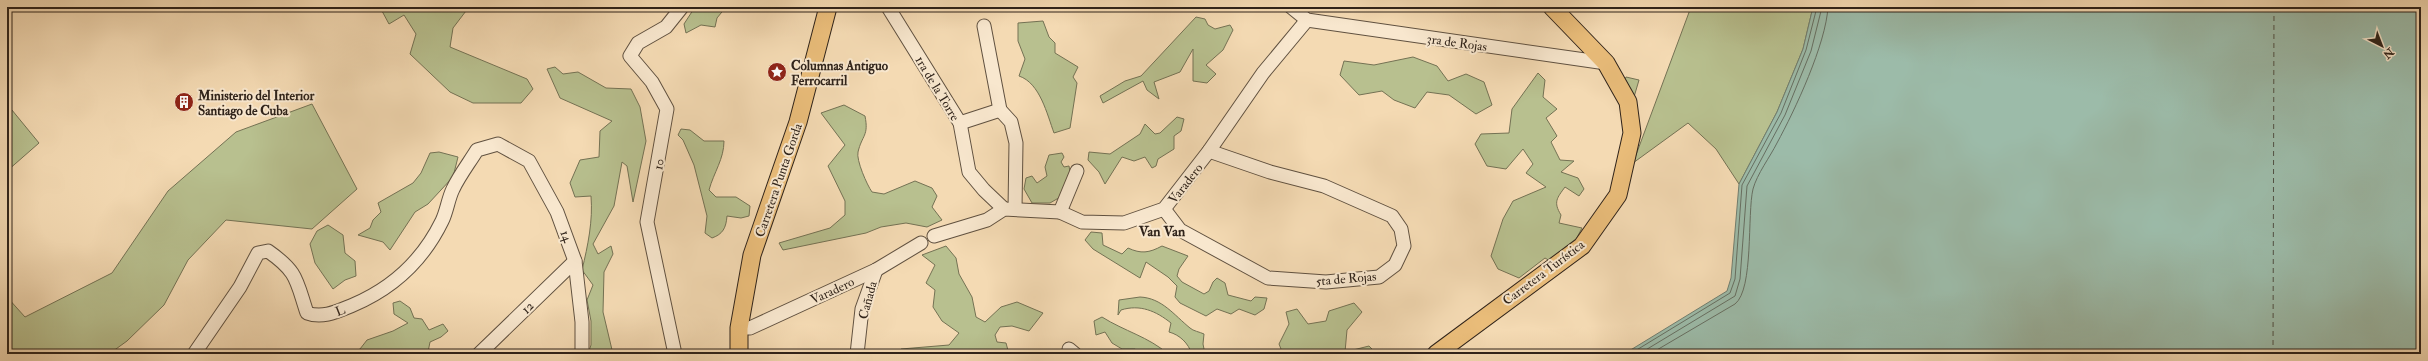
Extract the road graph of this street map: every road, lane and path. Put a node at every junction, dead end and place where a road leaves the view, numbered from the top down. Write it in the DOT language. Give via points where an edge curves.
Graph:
graph roads {
  1 [pos="682,7"];
  2 [pos="828,7"];
  3 [pos="888,7"];
  4 [pos="1291,7"];
  5 [pos="1552,7"];
  6 [pos="1308,20"];
  7 [pos="984,26"];
  8 [pos="1606,63"];
  9 [pos="1000,110"];
  10 [pos="960,123"];
  11 [pos="498,144"];
  12 [pos="1209,151"];
  13 [pos="1077,171"];
  14 [pos="1010,209"];
  15 [pos="1164,209"];
  16 [pos="1060,212"];
  17 [pos="934,236"];
  18 [pos="921,243"];
  19 [pos="576,261"];
  20 [pos="876,270"];
  21 [pos="739,328"];
  22 [pos="194,354"];
  23 [pos="480,354"];
  24 [pos="582,354"];
  25 [pos="675,354"];
  26 [pos="739,354"];
  27 [pos="858,354"];
  28 [pos="1436,354"];
  1 -- 25 [label="street, 10" via="666,27 638,43 630,56 652,82 667,109 647,222"];
  2 -- 21 [label="main road, Carretera Punta Gorda" via="798,122 752,255"];
  3 -- 10 [label="street, 1ra de la Torre"];
  4 -- 6 [label="street"];
  5 -- 8 [label="main road, Carretera Turística"];
  6 -- 8 [label="street, 3ra de Rojas"];
  6 -- 12 [label="street, Varadero" via="1263,73"];
  7 -- 9 [label="street"];
  8 -- 28 [label="main road, Carretera Turística" via="1628,102 1632,133 1618,195 1582,246"];
  9 -- 10 [label="street"];
  9 -- 14 [label="street" via="1011,122 1016,144"];
  10 -- 14 [label="street, 1ra de la Torre" via="969,172 984,190"];
  11 -- 19 [label="street, 14" via="529,161 558,212"];
  11 -- 22 [label="street, L" via="477,150 452,190 443,219 429,246 416,262 381,291 335,312 316,317 307,313 290,268 268,251 258,253 240,287"];
  12 -- 15 [label="street, Varadero"];
  12 -- 15 [label="street, 5ta de Rojas" via="1270,172 1324,186 1392,216 1401,229 1404,246 1395,265 1379,277 1371,278 1326,282 1268,278 1180,230"];
  13 -- 16 [label="street"];
  14 -- 16 [label="street, Varadero"];
  14 -- 17 [label="street" via="987,220"];
  15 -- 16 [label="street, Varadero" via="1124,223 1082,222"];
  18 -- 20 [label="street, Varadero"];
  19 -- 23 [label="street, 12"];
  19 -- 24 [label="street, 14" via="582,322"];
  20 -- 21 [label="street, Varadero" via="750,328"];
  20 -- 27 [label="street, Cañada" via="862,309"];
  21 -- 26 [label="main road, Carretera Punta Gorda"];
}
